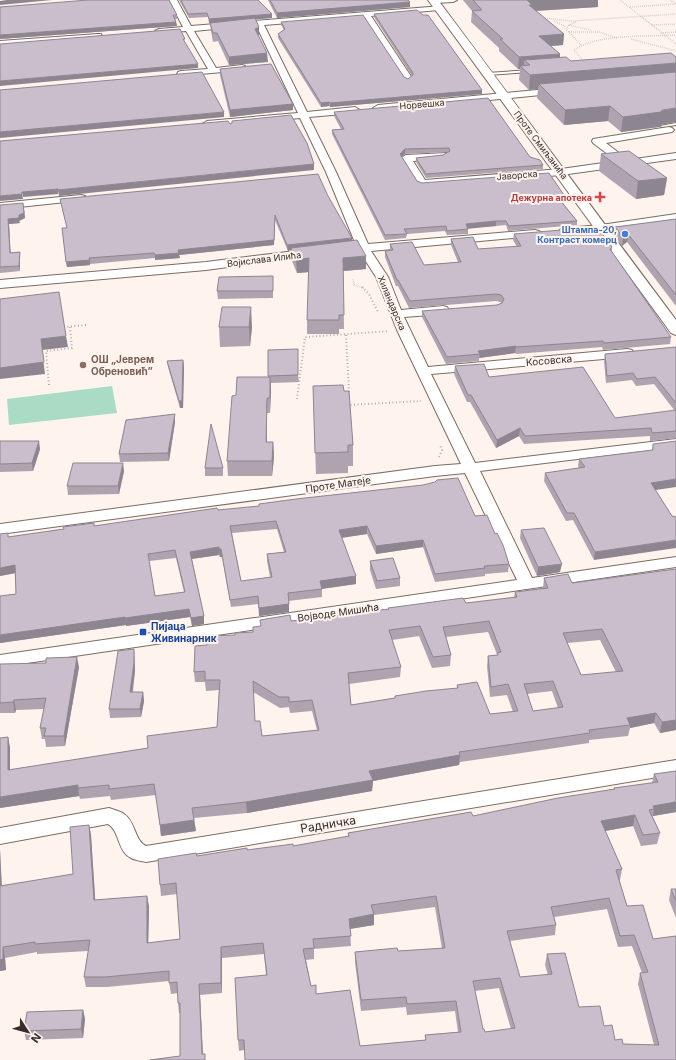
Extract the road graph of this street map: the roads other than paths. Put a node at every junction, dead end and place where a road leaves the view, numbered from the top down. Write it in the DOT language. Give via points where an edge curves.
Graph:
graph roads {
  1 [pos="173,0"];
  2 [pos="453,0"];
  3 [pos="435,3"];
  4 [pos="366,14"];
  5 [pos="259,23"];
  6 [pos="190,28"];
  7 [pos="147,32"];
  8 [pos="107,35"];
  9 [pos="0,44"];
  10 [pos="250,68"];
  11 [pos="536,70"];
  12 [pos="214,71"];
  13 [pos="174,74"];
  14 [pos="487,74"];
  15 [pos="408,78"];
  16 [pos="567,91"];
  17 [pos="505,96"];
  18 [pos="303,115"];
  19 [pos="195,125"];
  20 [pos="668,128"];
  21 [pos="443,155"];
  22 [pos="676,156"];
  23 [pos="626,163"];
  24 [pos="331,172"];
  25 [pos="561,172"];
  26 [pos="317,174"];
  27 [pos="95,196"];
  28 [pos="0,206"];
  29 [pos="676,207"];
  30 [pos="676,216"];
  31 [pos="597,224"];
  32 [pos="363,247"];
  33 [pos="0,284"];
  34 [pos="458,309"];
  35 [pos="397,314"];
  36 [pos="674,326"];
  37 [pos="636,352"];
  38 [pos="423,371"];
  39 [pos="676,443"];
  40 [pos="471,468"];
  41 [pos="0,529"];
  42 [pos="676,562"];
  43 [pos="527,584"];
  44 [pos="0,661"];
  45 [pos="676,767"];
  46 [pos="0,836"];
  1 -- 6 [label="street"];
  2 -- 3 [label="street"];
  3 -- 4 [label="street"];
  3 -- 14 [label="street, Проте Смиљанића"];
  4 -- 5 [label="street"];
  4 -- 15 [label="street"];
  5 -- 6 [label="street"];
  5 -- 18 [label="street, Хиландарска" via="276,66"];
  6 -- 7 [label="street"];
  6 -- 12 [label="street"];
  8 -- 9 [label="street"];
  10 -- 12 [label="street"];
  11 -- 14 [label="lane"];
  12 -- 13 [label="street"];
  14 -- 17 [label="street, Проте Смиљанића"];
  16 -- 17 [label="street, Норвешка"];
  17 -- 18 [label="street, Норвешка"];
  17 -- 25 [label="street, Проте Смиљанића"];
  18 -- 19 [label="street, Норвешка"];
  18 -- 24 [label="street, Хиландарска"];
  20 -- 23 [label="street" via="597,141"];
  21 -- 25 [label="street, Јаворска" via="406,158 422,183"];
  22 -- 23 [label="street, Јаворска"];
  23 -- 25 [label="street, Јаворска"];
  24 -- 26 [label="street"];
  24 -- 32 [label="street, Хиландарска"];
  25 -- 31 [label="street, Проте Смиљанића"];
  27 -- 28 [label="street"];
  29 -- 31 [label="street"];
  30 -- 31 [label="street"];
  31 -- 32 [label="street, Војислава Илића" via="551,232"];
  31 -- 36 [label="street, Проте Смиљанића"];
  32 -- 33 [label="street, Војислава Илића" via="206,266"];
  32 -- 35 [label="street, Хиландарска" via="382,278"];
  34 -- 35 [label="street"];
  35 -- 38 [label="street, Хиландарска"];
  37 -- 38 [label="street, Косовска"];
  38 -- 40 [label="street, Хиландарска"];
  39 -- 40 [label="street, Проте Матеје"];
  40 -- 41 [label="street, Проте Матеје"];
  40 -- 43 [label="street, Хиландарска"];
  42 -- 43 [label="street, Војводе Мишића"];
  43 -- 44 [label="street, Војводе Мишића"];
  45 -- 46 [label="street, Радничка" via="146,854 136,852 122,823 109,816"];
}
